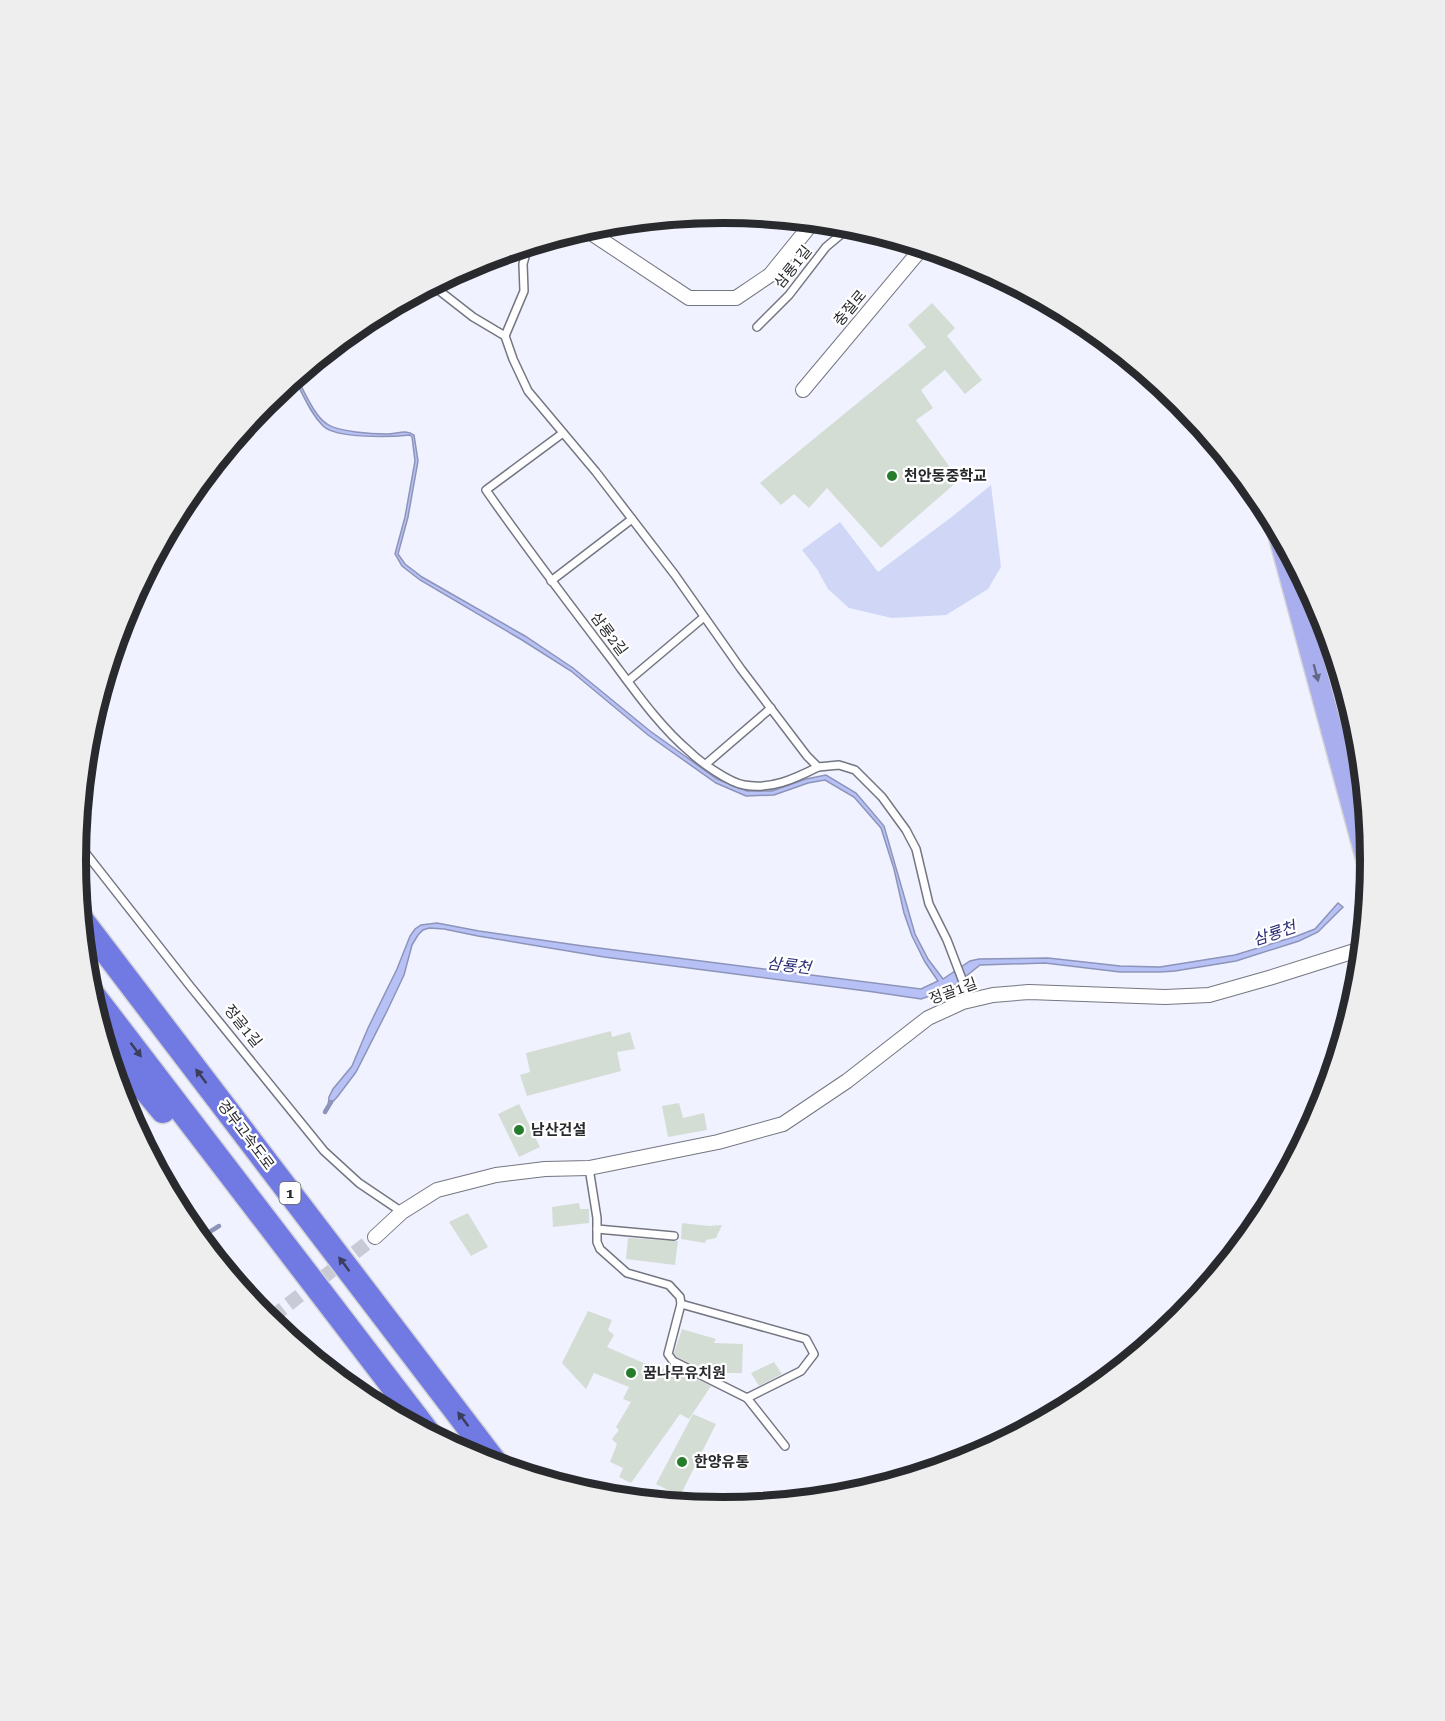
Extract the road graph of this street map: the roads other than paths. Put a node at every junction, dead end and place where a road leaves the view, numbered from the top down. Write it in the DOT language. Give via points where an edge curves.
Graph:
graph roads {
  1 [pos="807,229"];
  2 [pos="840,235"];
  3 [pos="596,236"];
  4 [pos="917,254"];
  5 [pos="526,255"];
  6 [pos="439,290"];
  7 [pos="757,327"];
  8 [pos="505,336"];
  9 [pos="803,390"];
  10 [pos="563,433"];
  11 [pos="632,519"];
  12 [pos="1288,568"];
  13 [pos="551,581"];
  14 [pos="704,617"];
  15 [pos="628,681"];
  16 [pos="771,708"];
  17 [pos="706,764"];
  18 [pos="818,768"];
  19 [pos="1358,829"];
  20 [pos="86,854"];
  21 [pos="90,930"];
  22 [pos="1353,951"];
  23 [pos="970,1000"];
  24 [pos="103,1008"];
  25 [pos="116,1055"];
  26 [pos="589,1168"];
  27 [pos="402,1212"];
  28 [pos="597,1229"];
  29 [pos="674,1236"];
  30 [pos="375,1237"];
  31 [pos="681,1304"];
  32 [pos="747,1398"];
  33 [pos="411,1416"];
  34 [pos="418,1420"];
  35 [pos="785,1446"];
  36 [pos="488,1452"];
  1 -- 3 [label="street" via="770,275 736,298 689,298"];
  2 -- 7 [label="lane, 삼룡1길"];
  4 -- 9 [label="street, 충절로"];
  5 -- 8 [label="lane" via="524,291"];
  6 -- 8 [label="lane"];
  8 -- 10 [label="lane" via="528,391"];
  10 -- 11 [label="lane"];
  10 -- 13 [label="lane, 삼룡2길" via="486,490"];
  11 -- 13 [label="lane"];
  11 -- 14 [label="lane"];
  12 -- 19 [label="main road, one-way"];
  13 -- 15 [label="lane, 삼룡2길"];
  14 -- 15 [label="lane"];
  14 -- 16 [label="lane"];
  15 -- 17 [label="lane, 삼룡2길" via="690,753"];
  16 -- 17 [label="lane"];
  16 -- 18 [label="lane"];
  17 -- 18 [label="lane, 삼룡2길" via="741,785 765,787"];
  18 -- 23 [label="lane, 삼룡2길" via="839,765 855,770 882,797 906,830 916,849 929,904"];
  20 -- 27 [label="lane, 정골1길" via="324,1151 359,1183"];
  36 -- 21 [label="highway, 경부고속도로 / 1, one-way"];
  22 -- 23 [label="street, 정골1길" via="1209,995 1029,992"];
  23 -- 26 [label="street, 정골1길" via="928,1018 847,1081 783,1124 718,1142"];
  24 -- 34 [label="highway, 1, one-way"];
  25 -- 33 [label="highway"];
  26 -- 27 [label="street, 정골1길" via="496,1175 437,1191"];
  26 -- 28 [label="lane"];
  27 -- 30 [label="street, 정골1길"];
  28 -- 29 [label="lane"];
  28 -- 31 [label="lane" via="597,1242 608,1257 627,1273 669,1285 680,1296"];
  31 -- 32 [label="lane" via="668,1354 673,1361"];
  31 -- 32 [label="lane" via="806,1339 814,1354 801,1371"];
  32 -- 35 [label="lane"];
}
